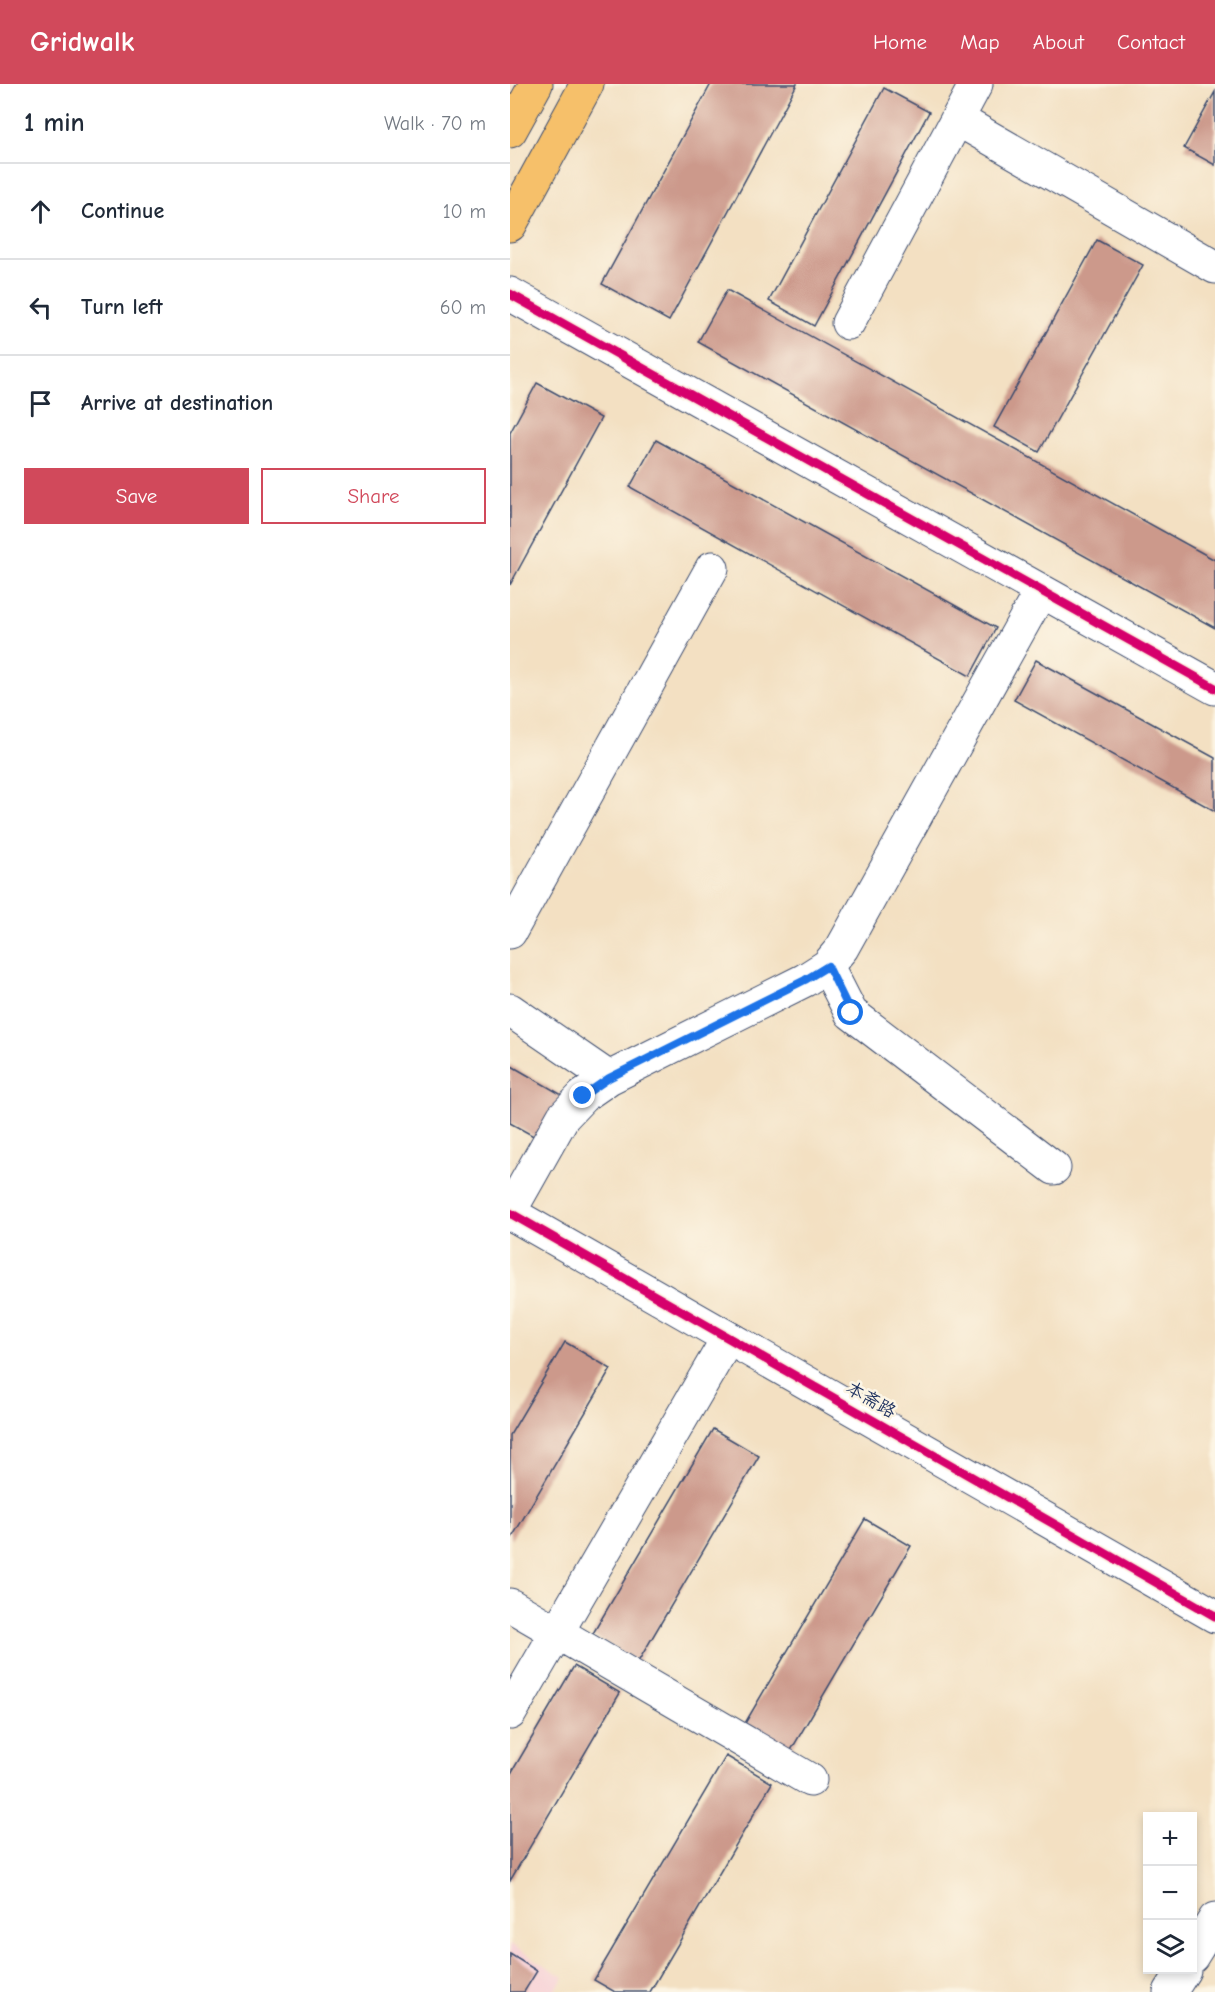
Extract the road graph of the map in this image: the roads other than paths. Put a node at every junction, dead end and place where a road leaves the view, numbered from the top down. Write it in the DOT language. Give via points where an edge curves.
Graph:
graph roads {
  1 [pos="536,84"];
  2 [pos="587,84"];
  3 [pos="976,84"];
  4 [pos="957,119"];
  5 [pos="510,131"];
  6 [pos="510,225"];
  7 [pos="1215,267"];
  8 [pos="510,294"];
  9 [pos="848,323"];
  10 [pos="712,568"];
  11 [pos="1041,591"];
  12 [pos="1215,688"];
  13 [pos="510,932"];
  14 [pos="828,966"];
  15 [pos="510,1011"];
  16 [pos="609,1078"];
  17 [pos="1054,1168"];
  18 [pos="510,1212"];
  19 [pos="728,1338"];
  20 [pos="510,1605"];
  21 [pos="1215,1616"];
  22 [pos="557,1633"];
  23 [pos="510,1713"];
  24 [pos="810,1780"];
  25 [pos="1215,1919"];
  26 [pos="1197,1948"];
  27 [pos="1181,1974"];
  28 [pos="1170,1992"];
  1 -- 5 [label="main road"];
  2 -- 6 [label="main road"];
  3 -- 4 [label="street"];
  4 -- 7 [label="street"];
  4 -- 9 [label="street"];
  8 -- 11 [label="street"];
  10 -- 13 [label="street"];
  11 -- 12 [label="street"];
  11 -- 14 [label="street" via="842,948"];
  14 -- 16 [label="street"];
  14 -- 17 [label="street" via="851,1013"];
  15 -- 16 [label="street"];
  16 -- 18 [label="street" via="583,1096 563,1118"];
  18 -- 19 [label="street, 本斋路"];
  19 -- 21 [label="street, 本斋路"];
  19 -- 22 [label="street"];
  20 -- 22 [label="street"];
  22 -- 23 [label="street"];
  22 -- 24 [label="street"];
  25 -- 26 [label="street"];
  27 -- 28 [label="street"];
}
